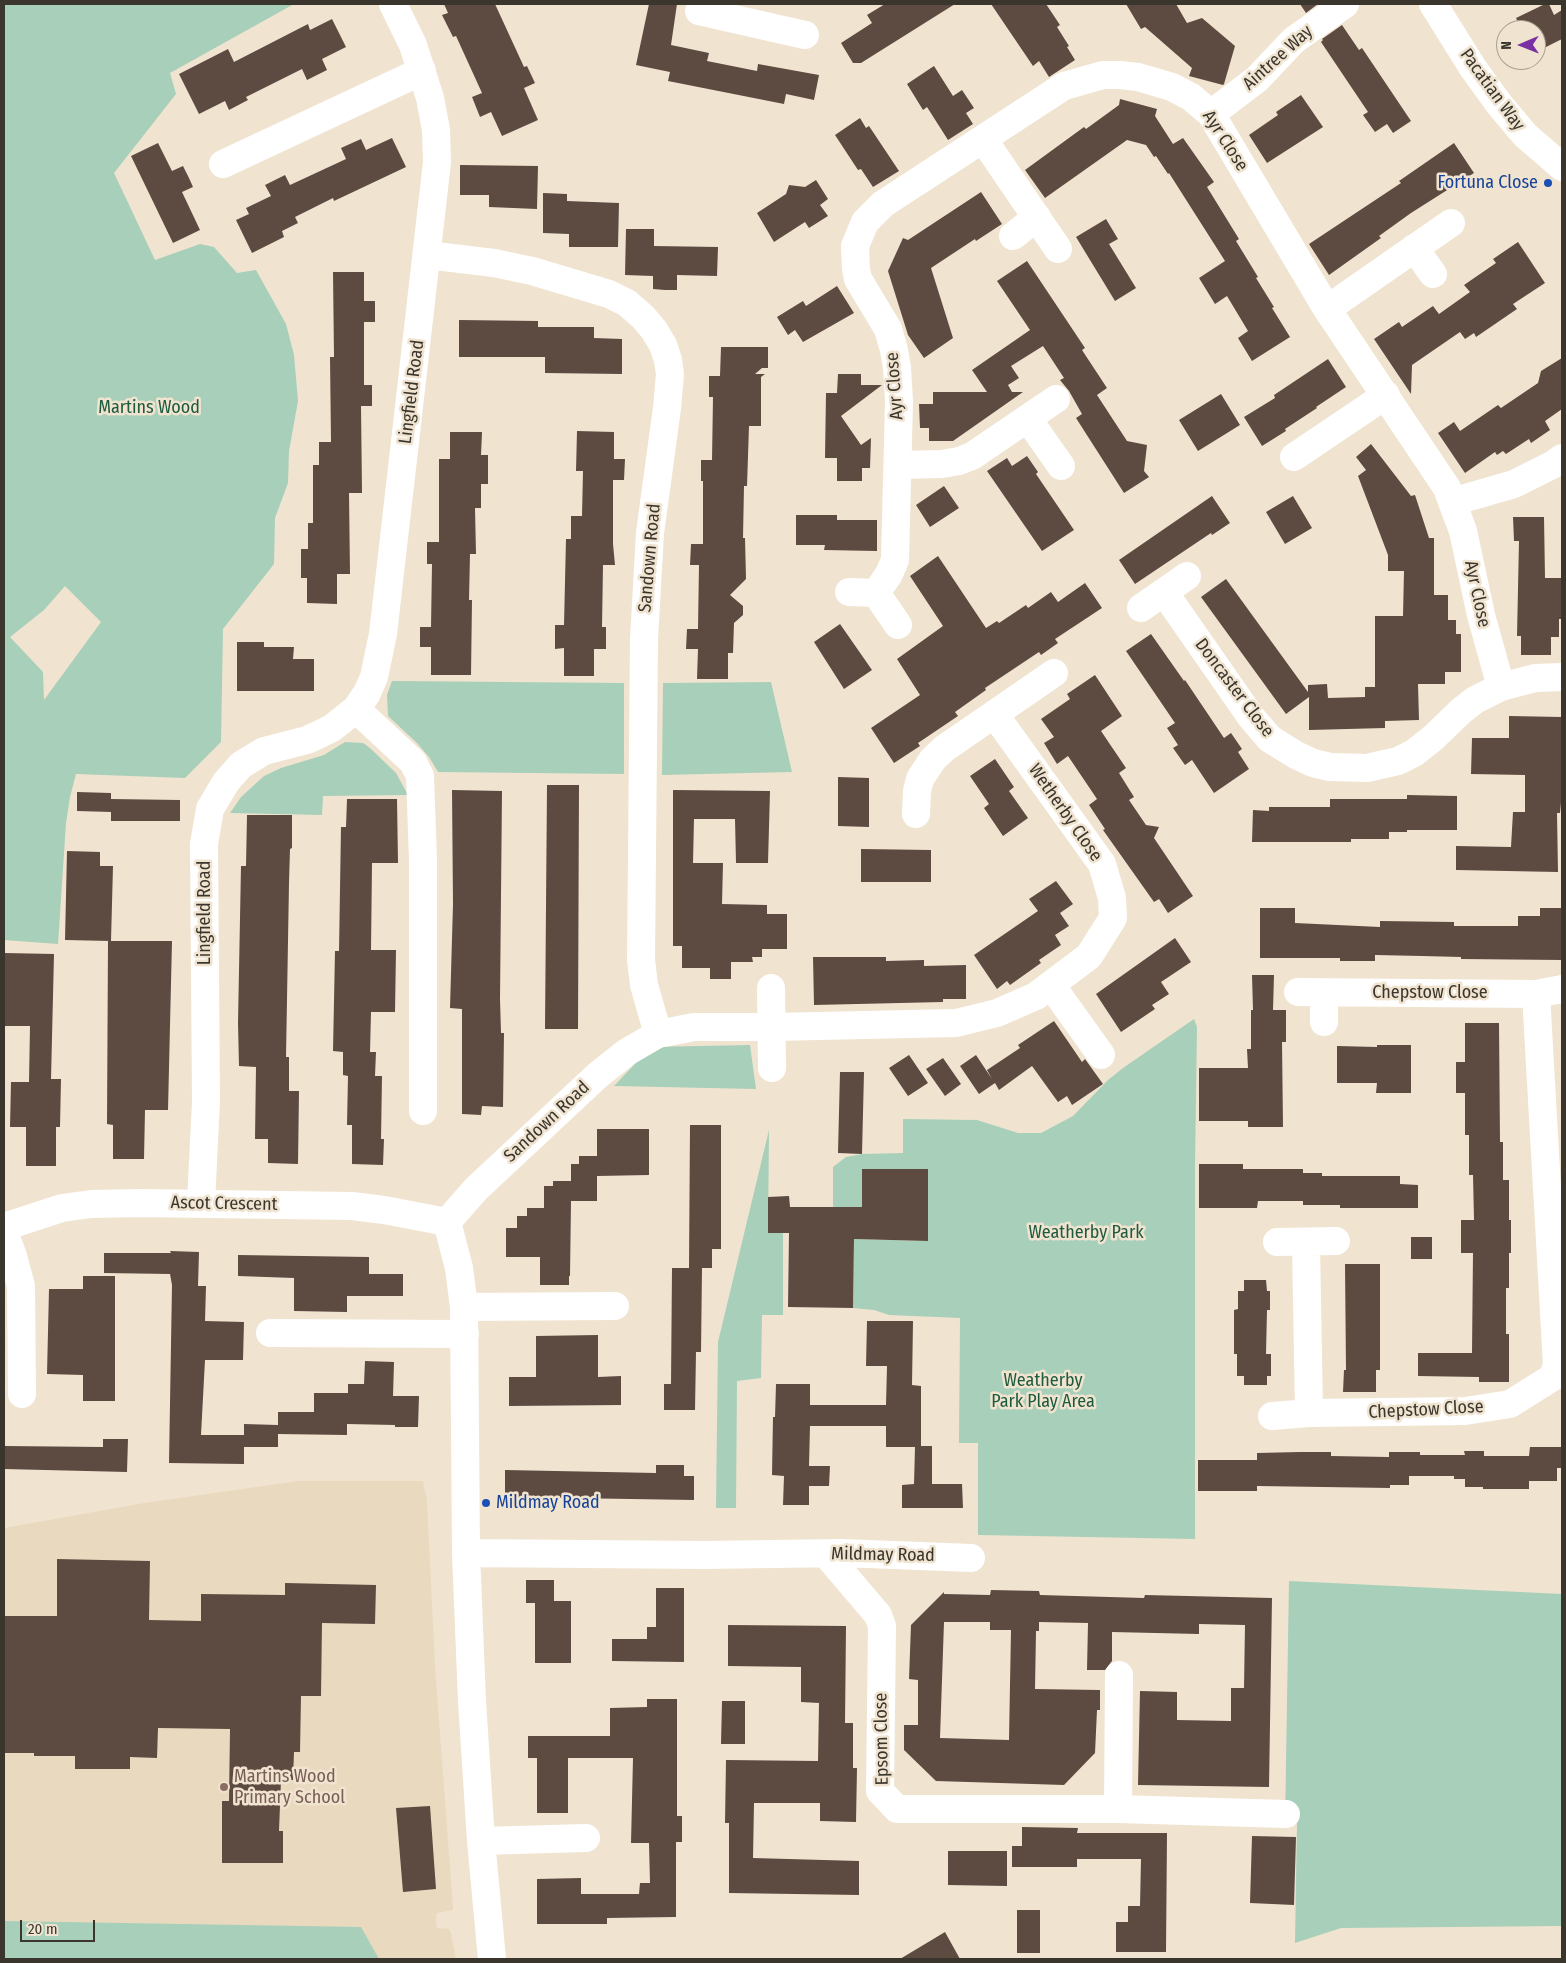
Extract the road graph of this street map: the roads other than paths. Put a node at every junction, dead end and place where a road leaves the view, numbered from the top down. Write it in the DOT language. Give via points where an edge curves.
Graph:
graph roads {
  1 [pos="393,4"];
  2 [pos="1345,4"];
  3 [pos="1433,4"];
  4 [pos="700,11"];
  5 [pos="742,11"];
  6 [pos="805,35"];
  7 [pos="422,71"];
  8 [pos="1211,114"];
  9 [pos="983,139"];
  10 [pos="223,164"];
  11 [pos="1562,167"];
  12 [pos="1037,217"];
  13 [pos="1451,223"];
  14 [pos="1013,236"];
  15 [pos="1414,248"];
  16 [pos="1058,249"];
  17 [pos="427,255"];
  18 [pos="1433,274"];
  19 [pos="1327,308"];
  20 [pos="1386,395"];
  21 [pos="1056,399"];
  22 [pos="1028,419"];
  23 [pos="1294,457"];
  24 [pos="1562,458"];
  25 [pos="898,465"];
  26 [pos="1061,466"];
  27 [pos="1452,502"];
  28 [pos="1186,576"];
  29 [pos="849,592"];
  30 [pos="1164,592"];
  31 [pos="876,593"];
  32 [pos="1141,608"];
  33 [pos="898,625"];
  34 [pos="1054,673"];
  35 [pos="1562,677"];
  36 [pos="1501,686"];
  37 [pos="356,708"];
  38 [pos="995,715"];
  39 [pos="916,814"];
  40 [pos="1051,985"];
  41 [pos="771,988"];
  42 [pos="1549,991"];
  43 [pos="1324,1022"];
  44 [pos="772,1027"];
  45 [pos="658,1034"];
  46 [pos="1101,1055"];
  47 [pos="772,1068"];
  48 [pos="423,1111"];
  49 [pos="201,1202"];
  50 [pos="447,1222"];
  51 [pos="4,1227"];
  52 [pos="4,1232"];
  53 [pos="1336,1241"];
  54 [pos="1277,1242"];
  55 [pos="1306,1242"];
  56 [pos="1556,1250"];
  57 [pos="464,1306"];
  58 [pos="615,1306"];
  59 [pos="270,1333"];
  60 [pos="465,1334"];
  61 [pos="1560,1368"];
  62 [pos="22,1394"];
  63 [pos="1309,1413"];
  64 [pos="1272,1416"];
  65 [pos="466,1553"];
  66 [pos="826,1554"];
  67 [pos="971,1558"];
  68 [pos="1118,1675"];
  69 [pos="1118,1809"];
  70 [pos="1286,1814"];
  71 [pos="586,1838"];
  72 [pos="481,1842"];
  73 [pos="492,1959"];
  1 -- 7 [label="street, Lingfield Road"];
  2 -- 8 [label="street, Aintree Way" via="1294,40 1257,79"];
  3 -- 11 [label="street, Pacatian Way" via="1499,104 1525,135"];
  4 -- 5 [label="street"];
  5 -- 6 [label="street"];
  7 -- 10 [label="street"];
  7 -- 17 [label="street, Lingfield Road" via="436,130 437,162"];
  8 -- 9 [label="street, Ayr Close" via="1191,97 1172,87 1138,77 1104,75 1064,86"];
  8 -- 19 [label="street, Ayr Close"];
  9 -- 12 [label="street"];
  9 -- 25 [label="street, Ayr Close" via="872,213 864,222 855,246 858,279 888,329 894,350 898,393"];
  12 -- 14 [label="street"];
  12 -- 16 [label="street"];
  13 -- 15 [label="street"];
  15 -- 18 [label="street"];
  15 -- 19 [label="street"];
  17 -- 37 [label="street, Lingfield Road" via="382,634 374,678"];
  17 -- 45 [label="street, Sandown Road" via="532,271 609,294 627,303 643,317 654,330 668,360 670,390 650,533 644,639 641,960 644,985"];
  19 -- 20 [label="street, Ayr Close"];
  20 -- 23 [label="street"];
  20 -- 27 [label="street, Ayr Close" via="1447,488"];
  21 -- 22 [label="street"];
  22 -- 25 [label="street" via="982,450 959,461"];
  22 -- 26 [label="street"];
  24 -- 27 [label="street" via="1514,484"];
  25 -- 31 [label="street, Ayr Close" via="895,560"];
  27 -- 36 [label="street, Ayr Close" via="1463,531 1480,614"];
  28 -- 30 [label="street"];
  29 -- 31 [label="street"];
  30 -- 32 [label="street"];
  30 -- 36 [label="street, Doncaster Close" via="1264,731 1283,749 1330,768 1375,767 1398,761 1433,738 1475,700"];
  31 -- 33 [label="street"];
  34 -- 38 [label="street"];
  35 -- 36 [label="street, Doncaster Close" via="1535,678"];
  37 -- 48 [label="street" via="413,762 420,776"];
  37 -- 49 [label="street, Lingfield Road" via="320,734 264,751 241,765 210,809 204,844 206,1102"];
  38 -- 39 [label="street" via="933,759 920,779"];
  38 -- 40 [label="street, Wetherby Close" via="1102,864 1112,898 1113,918 1089,956"];
  40 -- 44 [label="street, Wetherby Close" via="1036,996 997,1014 956,1023"];
  40 -- 46 [label="street"];
  41 -- 44 [label="street"];
  42 -- 43 [label="street, Chepstow Close" via="1311,993"];
  42 -- 56 [label="street, Chepstow Close"];
  44 -- 45 [label="street, Sandown Road" via="694,1027"];
  44 -- 47 [label="street"];
  45 -- 50 [label="street, Sandown Road" via="627,1052 598,1075 476,1189"];
  49 -- 50 [label="street, Ascot Crescent" via="352,1206"];
  49 -- 51 [label="street, Ascot Crescent" via="91,1204 62,1208"];
  50 -- 57 [label="street" via="459,1268"];
  52 -- 62 [label="street" via="21,1286"];
  53 -- 55 [label="street"];
  54 -- 55 [label="street"];
  55 -- 63 [label="street"];
  56 -- 61 [label="street, Chepstow Close"];
  57 -- 58 [label="street"];
  57 -- 60 [label="street"];
  59 -- 60 [label="street"];
  60 -- 65 [label="street"];
  61 -- 63 [label="street, Chepstow Close" via="1553,1377 1510,1404 1465,1411"];
  63 -- 64 [label="street, Chepstow Close"];
  65 -- 66 [label="street, Mildmay Road"];
  65 -- 72 [label="street"];
  66 -- 67 [label="street, Mildmay Road"];
  66 -- 69 [label="street, Epsom Close" via="878,1615 882,1626 880,1791 897,1809"];
  68 -- 69 [label="street"];
  69 -- 70 [label="street, Epsom Close"];
  71 -- 72 [label="street"];
  72 -- 73 [label="street"];
}
